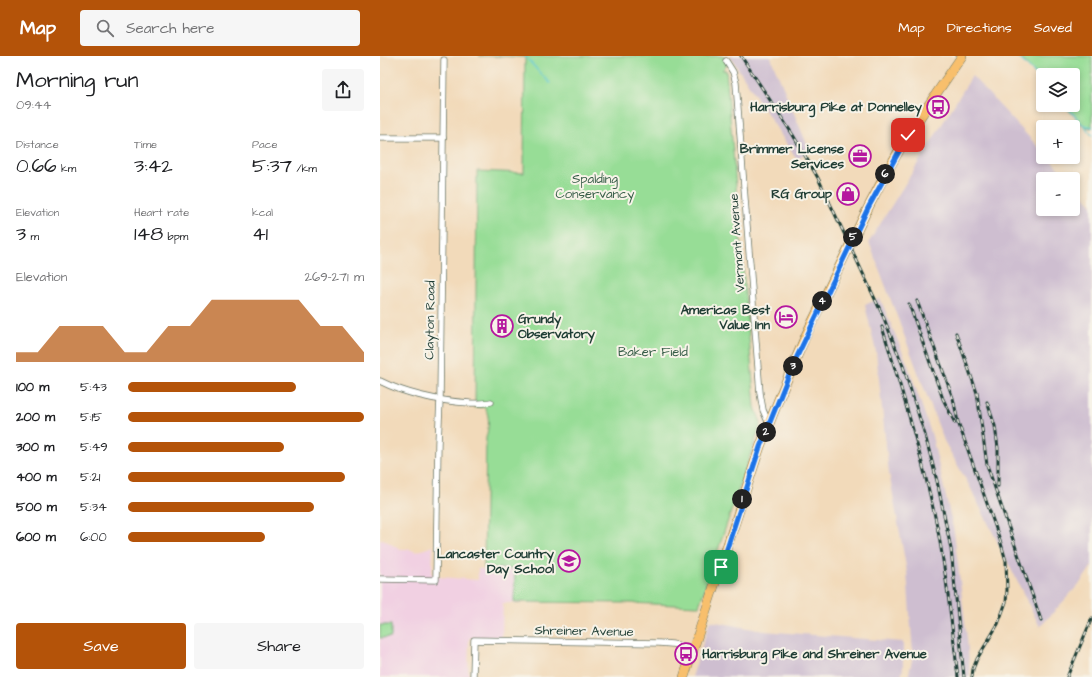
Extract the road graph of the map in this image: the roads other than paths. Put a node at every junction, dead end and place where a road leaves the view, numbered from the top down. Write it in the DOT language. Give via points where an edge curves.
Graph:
graph roads {
  1 [pos="962,56"];
  2 [pos="444,60"];
  3 [pos="726,61"];
  4 [pos="380,138"];
  5 [pos="443,138"];
  6 [pos="380,381"];
  7 [pos="440,400"];
  8 [pos="491,402"];
  9 [pos="769,424"];
  10 [pos="380,579"];
  11 [pos="693,648"];
  12 [pos="473,677"];
  13 [pos="684,677"];
  1 -- 9 [label="main road" via="884,175 806,335"];
  2 -- 5 [label="street, Clayton Road"];
  3 -- 9 [label="street, Vermont Avenue" via="736,83 759,383 763,410"];
  4 -- 5 [label="street"];
  5 -- 7 [label="street, Clayton Road"];
  6 -- 7 [label="street" via="409,393"];
  7 -- 8 [label="street"];
  7 -- 10 [label="street, Clayton Road" via="436,580"];
  9 -- 11 [label="main road"];
  11 -- 12 [label="street, Shreiner Avenue" via="659,643 474,640"];
  11 -- 13 [label="main road"];
}
